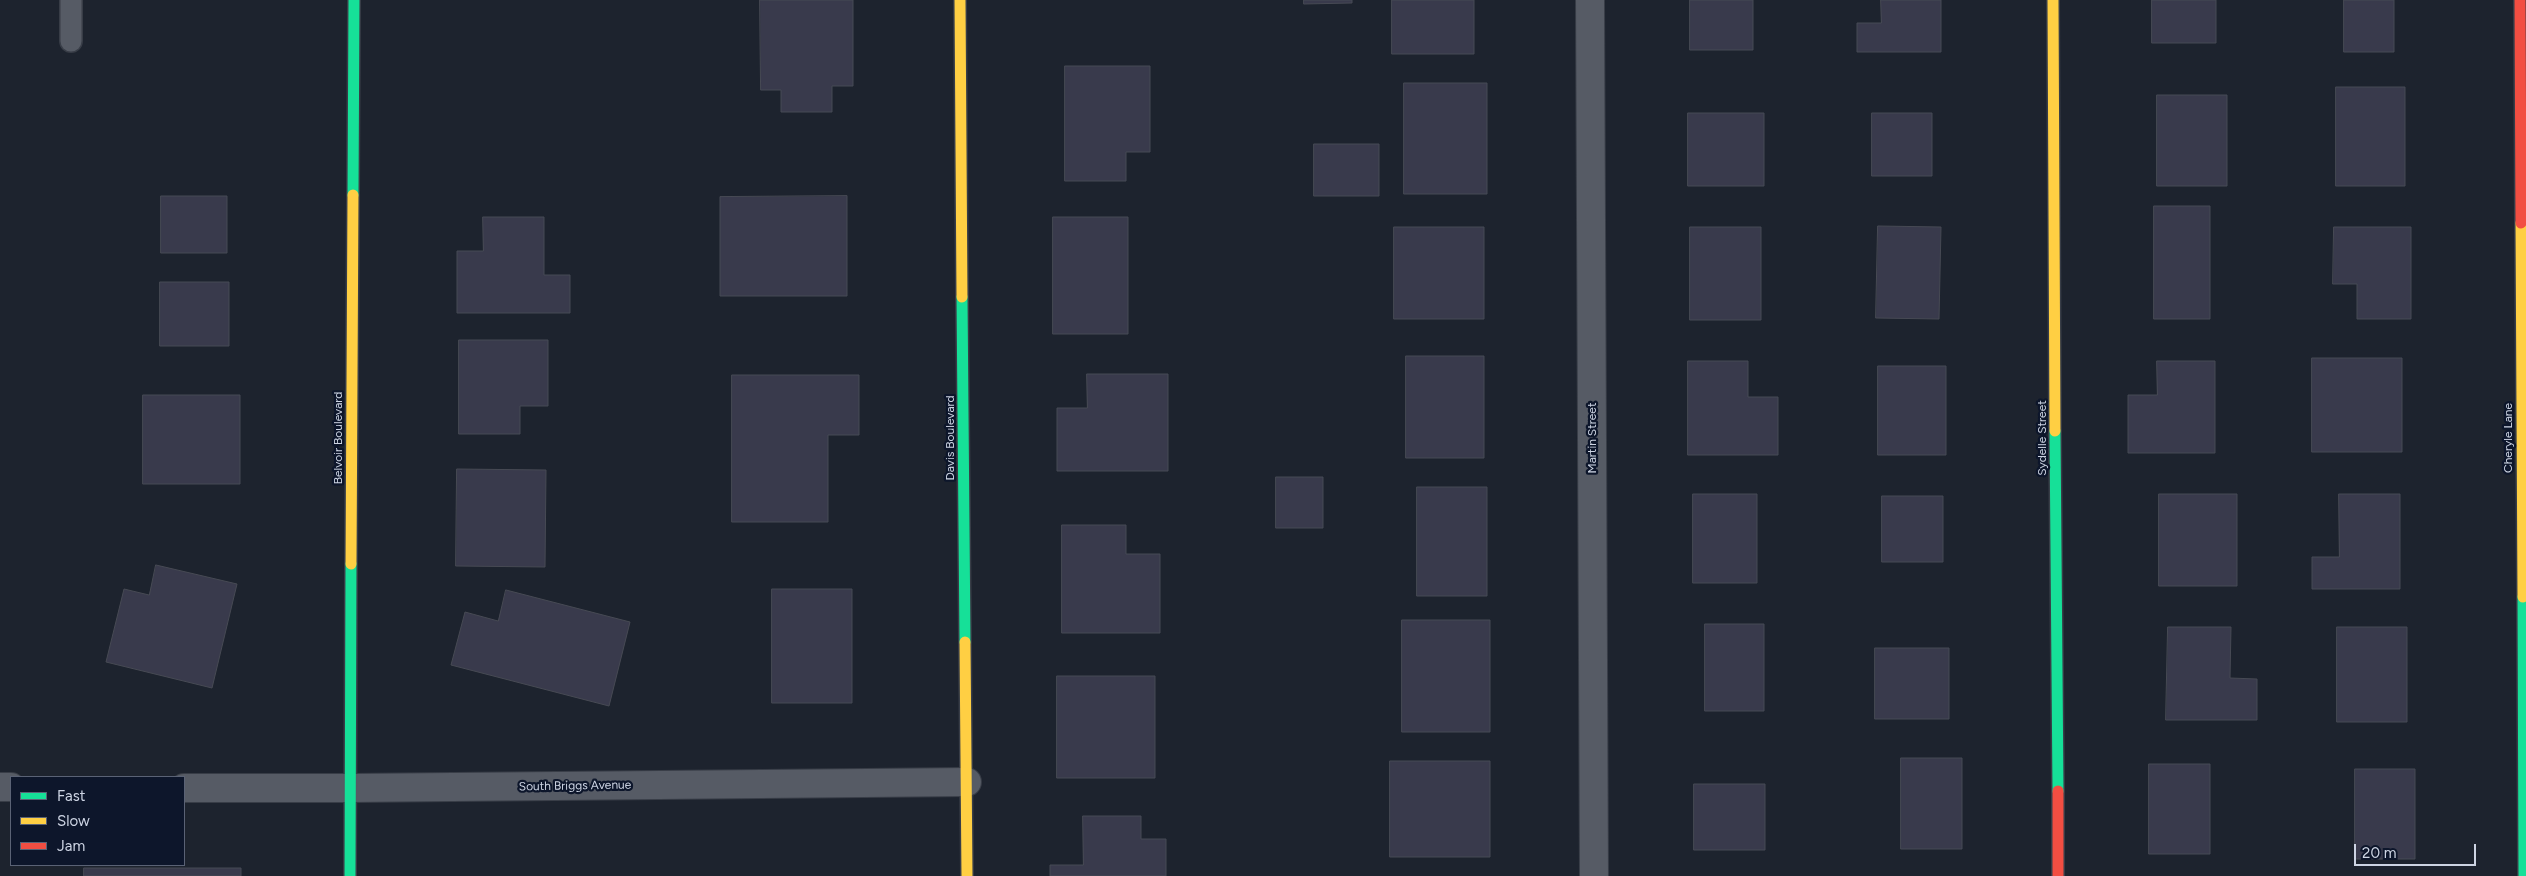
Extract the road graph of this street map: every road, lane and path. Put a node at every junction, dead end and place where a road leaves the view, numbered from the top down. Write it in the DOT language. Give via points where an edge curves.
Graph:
graph roads {
  1 [pos="72,0"];
  2 [pos="354,0"];
  3 [pos="960,0"];
  4 [pos="1590,0"];
  5 [pos="2053,0"];
  6 [pos="2520,0"];
  7 [pos="71,41"];
  8 [pos="967,782"];
  9 [pos="185,788"];
  10 [pos="350,788"];
  11 [pos="350,876"];
  12 [pos="967,876"];
  13 [pos="1594,876"];
  14 [pos="2058,876"];
  15 [pos="2524,876"];
  1 -- 7 [label="lane"];
  2 -- 10 [label="street, Belvoir Boulevard"];
  3 -- 8 [label="street, Davis Boulevard"];
  4 -- 13 [label="street, Martin Street"];
  5 -- 14 [label="street, Sydelle Street"];
  6 -- 15 [label="street, Cheryle Lane"];
  8 -- 10 [label="street, South Briggs Avenue"];
  8 -- 12 [label="street, Davis Boulevard"];
  9 -- 10 [label="street, South Briggs Avenue"];
  10 -- 11 [label="street, Belvoir Boulevard"];
}
